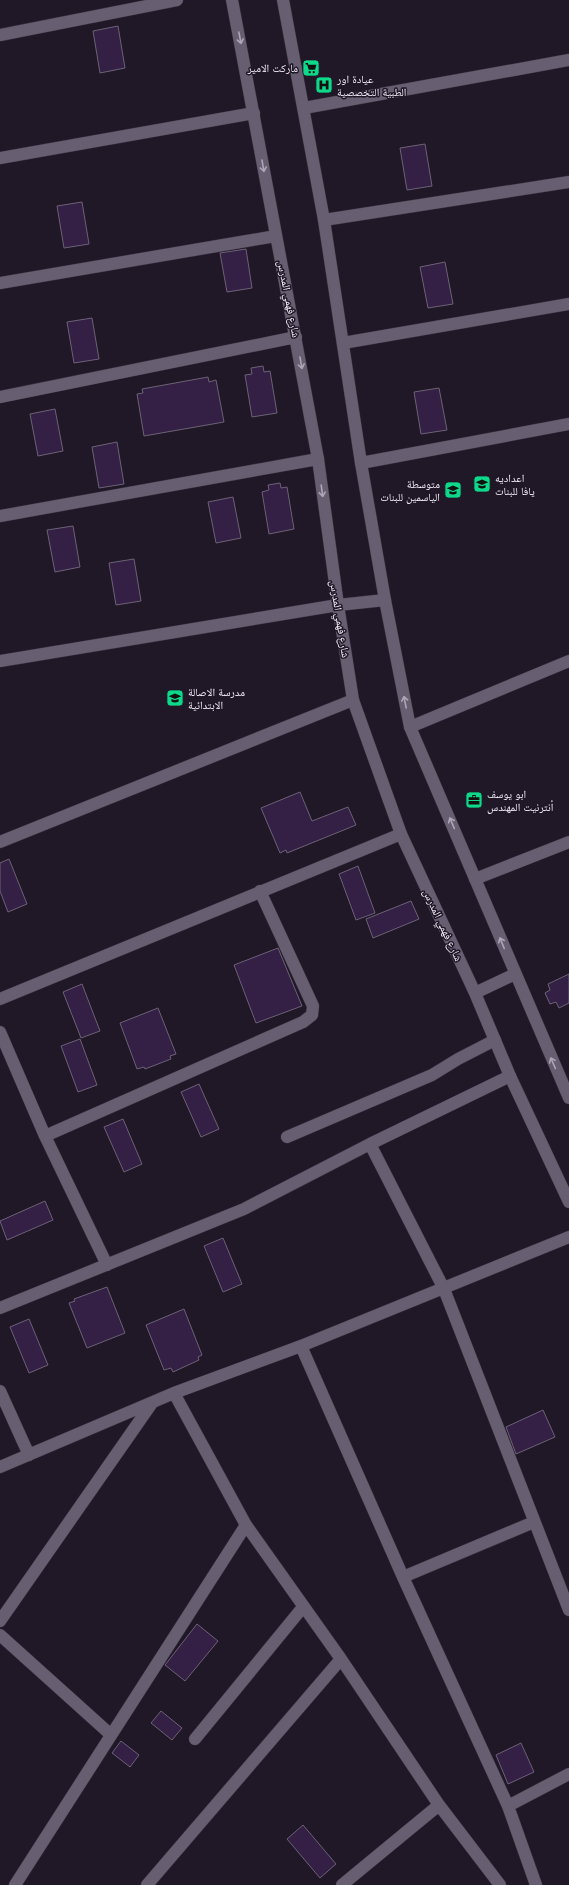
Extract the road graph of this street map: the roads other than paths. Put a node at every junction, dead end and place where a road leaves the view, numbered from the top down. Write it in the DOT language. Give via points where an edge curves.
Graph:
graph roads {
  1 [pos="177,0"];
  2 [pos="232,0"];
  3 [pos="283,0"];
  4 [pos="0,35"];
  5 [pos="569,60"];
  6 [pos="304,108"];
  7 [pos="254,113"];
  8 [pos="0,158"];
  9 [pos="569,182"];
  10 [pos="324,220"];
  11 [pos="276,236"];
  12 [pos="0,283"];
  13 [pos="569,304"];
  14 [pos="296,337"];
  15 [pos="343,343"];
  16 [pos="0,397"];
  17 [pos="569,424"];
  18 [pos="318,459"];
  19 [pos="361,463"];
  20 [pos="0,516"];
  21 [pos="385,600"];
  22 [pos="338,605"];
  23 [pos="0,661"];
  24 [pos="569,661"];
  25 [pos="353,700"];
  26 [pos="410,727"];
  27 [pos="401,834"];
  28 [pos="0,842"];
  29 [pos="569,842"];
  30 [pos="475,879"];
  31 [pos="260,891"];
  32 [pos="515,974"];
  33 [pos="475,993"];
  34 [pos="0,998"];
  35 [pos="0,1032"];
  36 [pos="495,1040"];
  37 [pos="510,1076"];
  38 [pos="569,1098"];
  39 [pos="45,1136"];
  40 [pos="287,1137"];
  41 [pos="370,1144"];
  42 [pos="569,1202"];
  43 [pos="569,1237"];
  44 [pos="107,1265"];
  45 [pos="444,1289"];
  46 [pos="0,1308"];
  47 [pos="302,1346"];
  48 [pos="0,1391"];
  49 [pos="174,1393"];
  50 [pos="152,1403"];
  51 [pos="29,1455"];
  52 [pos="0,1467"];
  53 [pos="534,1522"];
  54 [pos="246,1525"];
  55 [pos="403,1577"];
  56 [pos="304,1607"];
  57 [pos="569,1610"];
  58 [pos="0,1621"];
  59 [pos="0,1635"];
  60 [pos="340,1659"];
  61 [pos="110,1734"];
  62 [pos="195,1739"];
  63 [pos="569,1774"];
  64 [pos="439,1805"];
  65 [pos="508,1806"];
  66 [pos="15,1885"];
  67 [pos="147,1885"];
  68 [pos="342,1885"];
  69 [pos="500,1885"];
  70 [pos="536,1885"];
  1 -- 4 [label="street"];
  2 -- 7 [label="street, شارع فهمي المدرس, one-way"];
  3 -- 6 [label="street"];
  5 -- 6 [label="street"];
  6 -- 10 [label="street"];
  7 -- 8 [label="street"];
  7 -- 11 [label="street, شارع فهمي المدرس, one-way"];
  9 -- 10 [label="street"];
  10 -- 15 [label="street"];
  11 -- 12 [label="street"];
  11 -- 14 [label="street, شارع فهمي المدرس"];
  13 -- 15 [label="street"];
  14 -- 16 [label="street"];
  14 -- 18 [label="street, شارع فهمي المدرس, one-way"];
  15 -- 19 [label="street"];
  17 -- 19 [label="street"];
  18 -- 20 [label="street"];
  18 -- 22 [label="street, شارع فهمي المدرس, one-way"];
  19 -- 21 [label="street"];
  21 -- 22 [label="street"];
  26 -- 21 [label="street, one-way"];
  22 -- 23 [label="street"];
  22 -- 25 [label="street, شارع فهمي المدرس"];
  24 -- 26 [label="street"];
  25 -- 27 [label="street, شارع فهمي المدرس"];
  25 -- 28 [label="street"];
  30 -- 26 [label="street, one-way"];
  27 -- 31 [label="street"];
  27 -- 33 [label="street, شارع فهمي المدرس"];
  29 -- 30 [label="street"];
  32 -- 30 [label="street, one-way"];
  31 -- 34 [label="street"];
  31 -- 39 [label="street" via="313,1006 312,1015 303,1022"];
  32 -- 33 [label="street"];
  38 -- 32 [label="street, one-way"];
  33 -- 36 [label="street, شارع فهمي المدرس"];
  35 -- 39 [label="street"];
  36 -- 37 [label="street, شارع فهمي المدرس"];
  36 -- 40 [label="street" via="432,1075"];
  37 -- 41 [label="street"];
  37 -- 42 [label="street, شارع فهمي المدرس"];
  39 -- 44 [label="street"];
  41 -- 44 [label="street" via="244,1209"];
  41 -- 45 [label="street"];
  43 -- 45 [label="street"];
  44 -- 46 [label="street"];
  45 -- 47 [label="street"];
  45 -- 53 [label="street"];
  47 -- 49 [label="street"];
  47 -- 55 [label="street"];
  48 -- 51 [label="street"];
  49 -- 50 [label="street"];
  49 -- 54 [label="street"];
  50 -- 51 [label="street"];
  50 -- 58 [label="street"];
  51 -- 52 [label="street"];
  53 -- 55 [label="street"];
  53 -- 57 [label="street"];
  54 -- 56 [label="street"];
  54 -- 61 [label="street"];
  55 -- 65 [label="street"];
  56 -- 60 [label="street"];
  56 -- 62 [label="street"];
  59 -- 61 [label="street"];
  60 -- 64 [label="street"];
  60 -- 67 [label="street"];
  61 -- 66 [label="street"];
  63 -- 65 [label="street"];
  64 -- 68 [label="street"];
  64 -- 69 [label="street"];
  65 -- 70 [label="street"];
}
